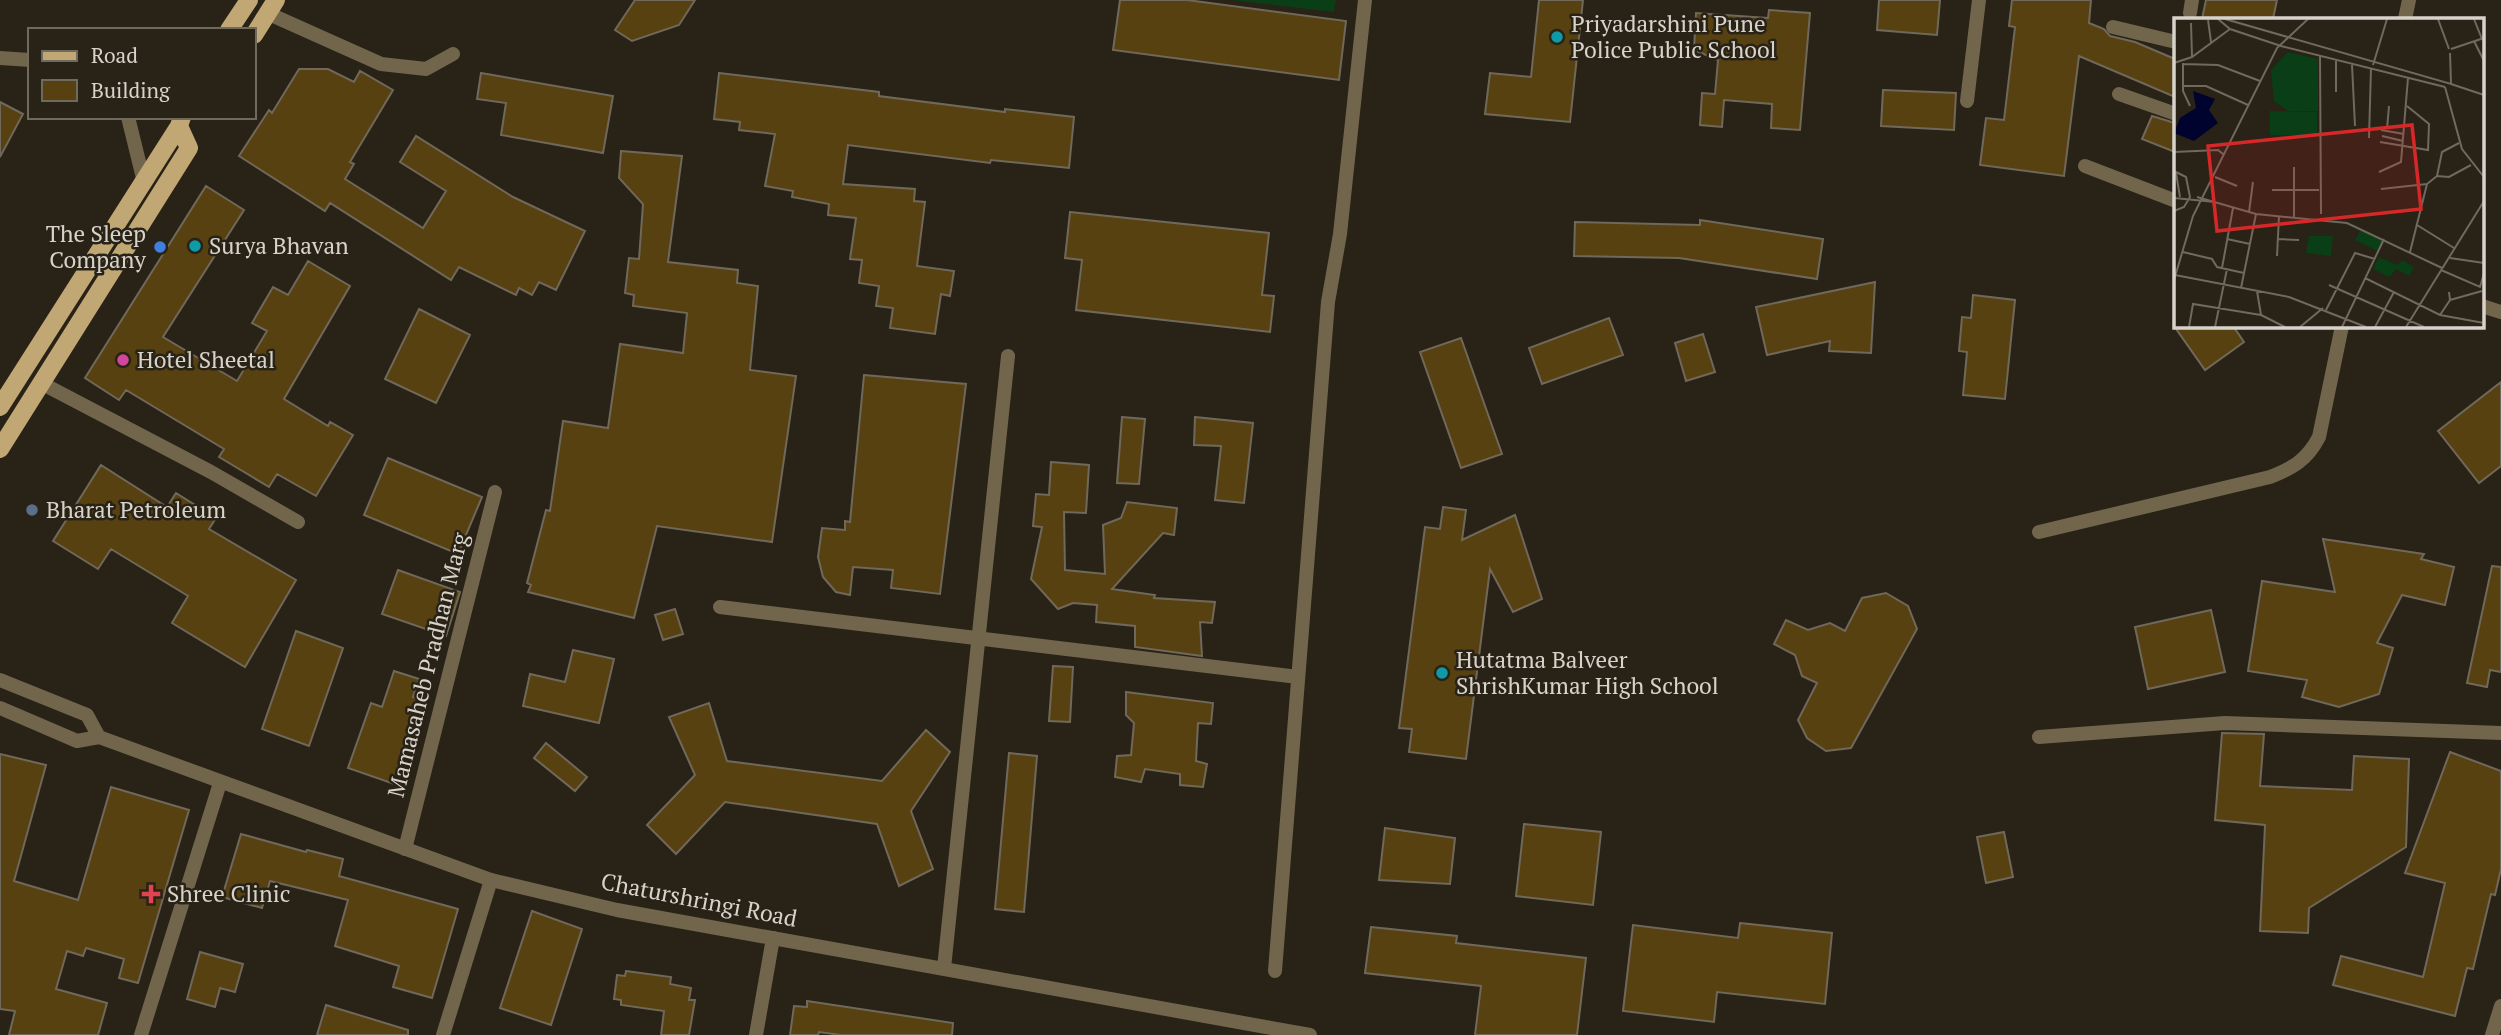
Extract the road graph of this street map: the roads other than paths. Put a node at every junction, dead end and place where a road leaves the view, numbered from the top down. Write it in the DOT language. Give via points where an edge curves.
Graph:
graph roads {
  1 [pos="249,0"];
  2 [pos="1365,0"];
  3 [pos="1979,0"];
  4 [pos="2409,0"];
  5 [pos="272,6"];
  6 [pos="2405,18"];
  7 [pos="2113,27"];
  8 [pos="230,28"];
  9 [pos="256,32"];
  10 [pos="2174,42"];
  11 [pos="453,54"];
  12 [pos="0,58"];
  13 [pos="28,60"];
  14 [pos="2119,94"];
  15 [pos="1967,101"];
  16 [pos="2174,114"];
  17 [pos="128,119"];
  18 [pos="181,120"];
  19 [pos="2085,166"];
  20 [pos="144,182"];
  21 [pos="2174,201"];
  22 [pos="2484,307"];
  23 [pos="2501,312"];
  24 [pos="2342,327"];
  25 [pos="1008,356"];
  26 [pos="43,384"];
  27 [pos="0,407"];
  28 [pos="0,450"];
  29 [pos="495,492"];
  30 [pos="298,522"];
  31 [pos="2039,532"];
  32 [pos="720,607"];
  33 [pos="978,637"];
  34 [pos="1298,677"];
  35 [pos="0,680"];
  36 [pos="0,708"];
  37 [pos="2501,733"];
  38 [pos="99,737"];
  39 [pos="2039,737"];
  40 [pos="219,783"];
  41 [pos="405,849"];
  42 [pos="491,880"];
  43 [pos="773,938"];
  44 [pos="943,968"];
  45 [pos="1275,971"];
  46 [pos="2501,1006"];
  47 [pos="141,1035"];
  48 [pos="443,1035"];
  49 [pos="756,1035"];
  50 [pos="1310,1035"];
  51 [pos="2492,1035"];
  1 -- 8 [label="main road"];
  2 -- 34 [label="street" via="1340,233 1328,302"];
  3 -- 15 [label="street"];
  4 -- 6 [label="street"];
  5 -- 9 [label="main road"];
  5 -- 11 [label="street" via="381,64 426,69"];
  7 -- 10 [label="street"];
  12 -- 13 [label="street"];
  14 -- 16 [label="street"];
  17 -- 20 [label="street"];
  18 -- 20 [label="main road"];
  18 -- 26 [label="main road" via="189,148"];
  19 -- 21 [label="street"];
  20 -- 27 [label="main road"];
  22 -- 23 [label="street"];
  24 -- 31 [label="street" via="2319,437 2311,454 2295,467 2270,477"];
  25 -- 33 [label="street"];
  26 -- 28 [label="main road"];
  26 -- 30 [label="street"];
  29 -- 41 [label="street, Mamasaheb Pradhan Marg"];
  32 -- 33 [label="street"];
  33 -- 34 [label="street"];
  33 -- 44 [label="street"];
  34 -- 45 [label="street"];
  35 -- 38 [label="street, Chaturshringi Road" via="86,715"];
  36 -- 38 [label="street, Chaturshringi Road" via="77,741"];
  37 -- 39 [label="street" via="2225,723"];
  38 -- 40 [label="street, Chaturshringi Road"];
  40 -- 41 [label="street, Chaturshringi Road"];
  40 -- 47 [label="street"];
  41 -- 42 [label="street, Chaturshringi Road"];
  42 -- 43 [label="street, Chaturshringi Road" via="617,910"];
  42 -- 48 [label="street"];
  43 -- 44 [label="street, Chaturshringi Road"];
  43 -- 49 [label="street"];
  44 -- 50 [label="street, Chaturshringi Road"];
  46 -- 51 [label="street"];
}
